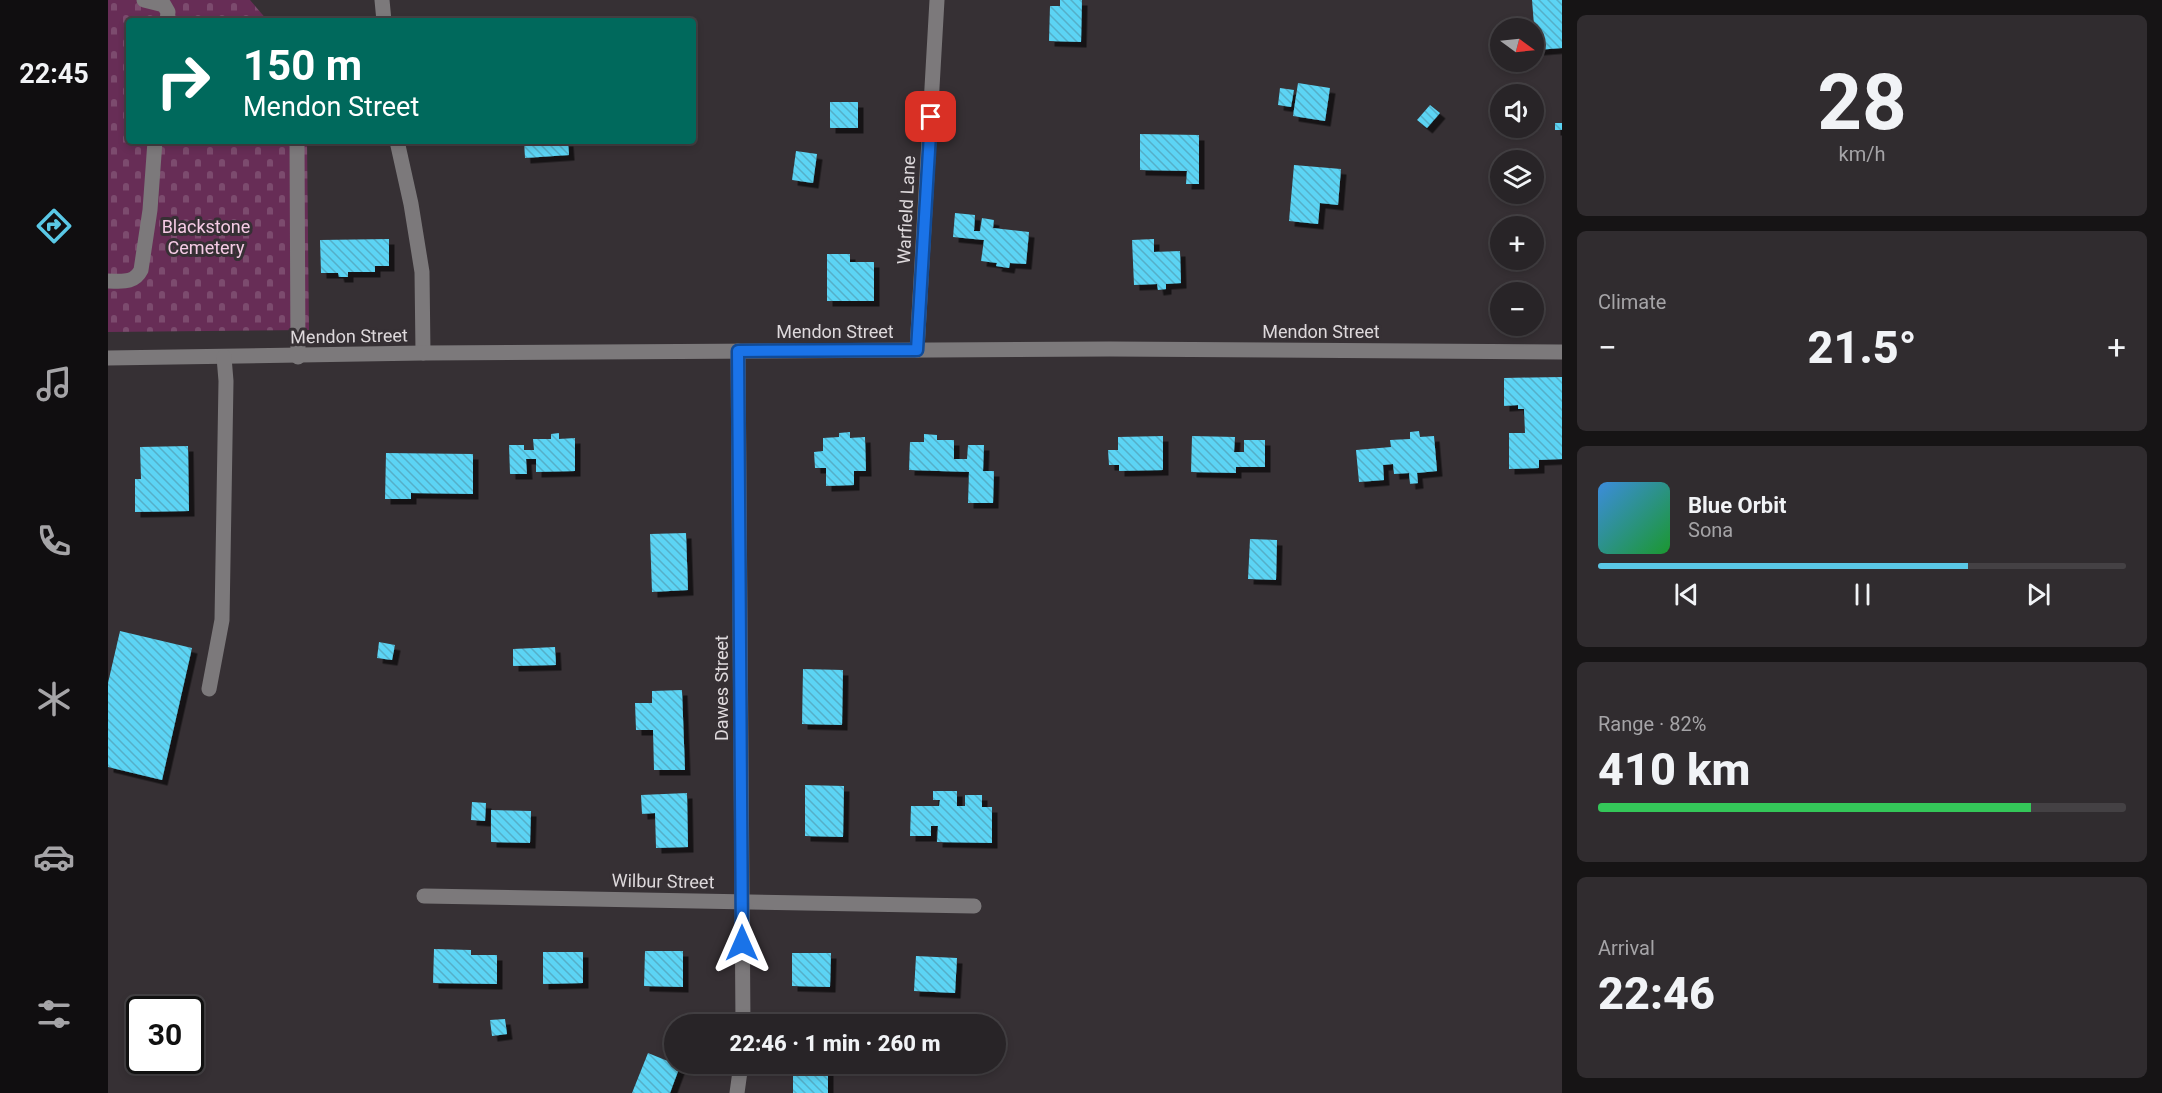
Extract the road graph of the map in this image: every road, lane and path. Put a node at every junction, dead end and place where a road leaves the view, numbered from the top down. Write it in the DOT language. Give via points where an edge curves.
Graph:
graph roads {
  1 [pos="144,0"];
  2 [pos="382,0"];
  3 [pos="937,0"];
  4 [pos="167,18"];
  5 [pos="384,18"];
  6 [pos="155,144"];
  7 [pos="297,144"];
  8 [pos="398,144"];
  9 [pos="108,281"];
  10 [pos="917,350"];
  11 [pos="738,351"];
  12 [pos="1562,352"];
  13 [pos="423,353"];
  14 [pos="224,357"];
  15 [pos="298,357"];
  16 [pos="108,358"];
  17 [pos="209,688"];
  18 [pos="424,896"];
  19 [pos="742,902"];
  20 [pos="974,906"];
  21 [pos="743,1014"];
  22 [pos="740,1074"];
  23 [pos="737,1093"];
  1 -- 4 [label="street" via="164,5"];
  2 -- 5 [label="street"];
  3 -- 10 [label="street, Warfield Lane"];
  6 -- 9 [label="street" via="141,270 137,278 129,281"];
  7 -- 15 [label="street"];
  8 -- 13 [label="street" via="422,272"];
  10 -- 11 [label="street, Mendon Street"];
  10 -- 12 [label="street, Mendon Street"];
  11 -- 13 [label="street, Mendon Street"];
  11 -- 19 [label="street, Dawes Street"];
  13 -- 15 [label="street, Mendon Street"];
  14 -- 15 [label="street, Mendon Street"];
  14 -- 16 [label="street, Mendon Street"];
  14 -- 17 [label="street" via="222,620"];
  18 -- 19 [label="street, Wilbur Street"];
  19 -- 20 [label="street, Wilbur Street"];
  19 -- 21 [label="street, Dawes Street"];
  22 -- 23 [label="street"];
}
